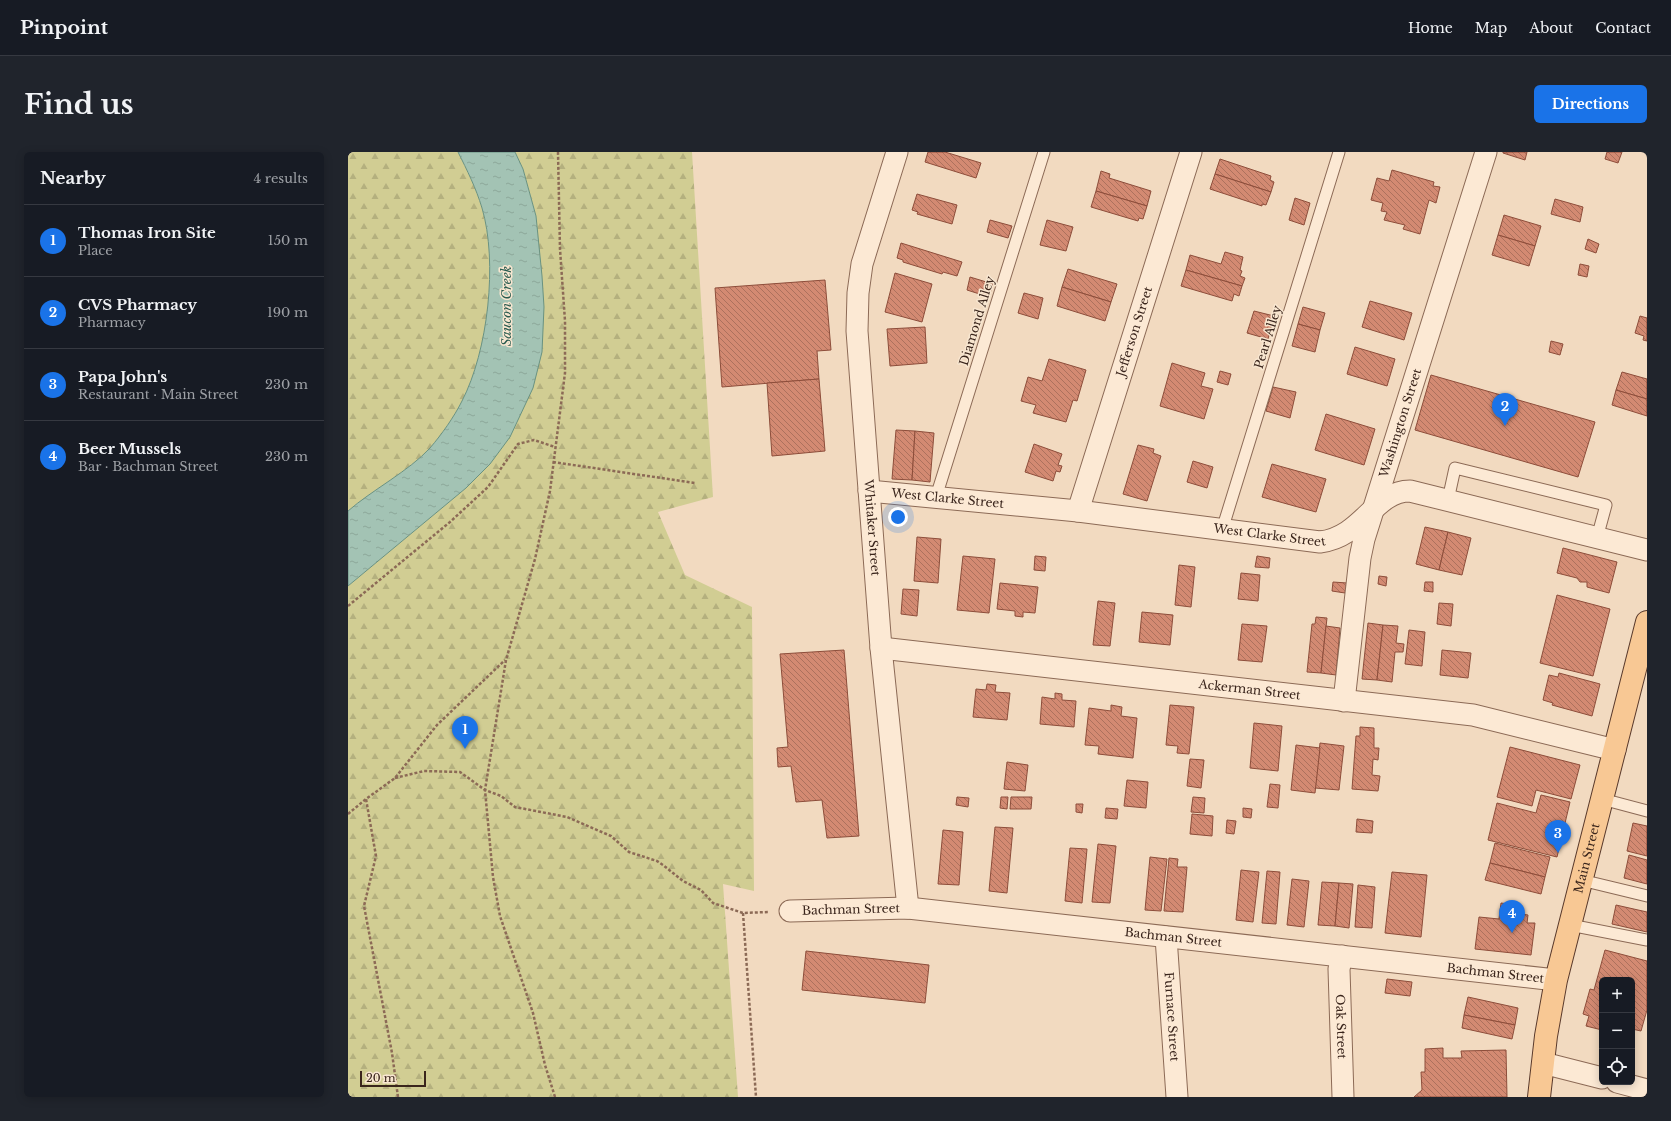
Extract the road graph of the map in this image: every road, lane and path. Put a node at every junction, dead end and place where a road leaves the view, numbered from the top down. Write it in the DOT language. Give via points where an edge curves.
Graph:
graph roads {
  1 [pos="558,152"];
  2 [pos="897,152"];
  3 [pos="1044,152"];
  4 [pos="1191,152"];
  5 [pos="1339,152"];
  6 [pos="1486,152"];
  7 [pos="555,447"];
  8 [pos="553,462"];
  9 [pos="695,483"];
  10 [pos="869,491"];
  11 [pos="936,497"];
  12 [pos="1448,500"];
  13 [pos="1374,509"];
  14 [pos="1078,511"];
  15 [pos="1222,530"];
  16 [pos="1597,538"];
  17 [pos="1647,550"];
  18 [pos="348,606"];
  19 [pos="1647,622"];
  20 [pos="881,648"];
  21 [pos="506,660"];
  22 [pos="1344,701"];
  23 [pos="1615,750"];
  24 [pos="394,778"];
  25 [pos="485,790"];
  26 [pos="366,799"];
  27 [pos="1602,799"];
  28 [pos="1647,811"];
  29 [pos="348,814"];
  30 [pos="1581,880"];
  31 [pos="1647,896"];
  32 [pos="908,908"];
  33 [pos="790,911"];
  34 [pos="743,913"];
  35 [pos="1570,925"];
  36 [pos="1166,937"];
  37 [pos="1647,940"];
  38 [pos="1342,956"];
  39 [pos="1556,980"];
  40 [pos="1543,1063"];
  41 [pos="1599,1077"];
  42 [pos="1628,1085"];
  43 [pos="1647,1090"];
  44 [pos="398,1097"];
  45 [pos="555,1097"];
  46 [pos="756,1097"];
  47 [pos="1177,1097"];
  48 [pos="1343,1097"];
  49 [pos="1540,1097"];
  1 -- 7 [label="path" via="565,366"];
  2 -- 10 [label="street, Whitaker Street" via="862,264 858,293 857,331"];
  3 -- 11 [label="lane, Diamond Alley"];
  4 -- 14 [label="street, Jefferson Street"];
  5 -- 15 [label="lane, Pearl Alley"];
  6 -- 13 [label="street, Washington Street"];
  7 -- 8 [label="path"];
  7 -- 18 [label="path" via="534,440 518,444 488,487 450,522"];
  8 -- 9 [label="path"];
  8 -- 21 [label="path" via="550,490 535,559"];
  10 -- 11 [label="street, West Clarke Street"];
  10 -- 20 [label="street, Whitaker Street"];
  11 -- 14 [label="street, West Clarke Street"];
  12 -- 13 [label="street, West Clarke Street" via="1405,490 1389,496"];
  12 -- 16 [label="street, West Clarke Street"];
  12 -- 16 [label="lane" via="1455,468 1606,505"];
  13 -- 15 [label="street, West Clarke Street" via="1363,521 1347,532 1326,541"];
  13 -- 22 [label="street, Washington Street" via="1360,558"];
  14 -- 15 [label="street, West Clarke Street"];
  16 -- 17 [label="street, West Clarke Street"];
  19 -- 23 [label="main road, Main Street"];
  20 -- 22 [label="street, Ackerman Street"];
  20 -- 32 [label="street, Whitaker Street"];
  21 -- 24 [label="path" via="437,725"];
  21 -- 25 [label="path"];
  22 -- 23 [label="street, Ackerman Street" via="1473,715"];
  23 -- 27 [label="main road, Main Street"];
  24 -- 25 [label="path" via="424,771 460,772"];
  24 -- 26 [label="path"];
  25 -- 34 [label="path" via="501,796 514,807 567,817 593,827 611,836 635,855 651,858 663,865 683,881 701,890 713,903"];
  25 -- 45 [label="path" via="493,877 500,916 533,1013"];
  26 -- 29 [label="path"];
  26 -- 44 [label="path" via="376,856 364,906"];
  27 -- 28 [label="lane"];
  27 -- 30 [label="main road, Main Street"];
  30 -- 31 [label="lane"];
  30 -- 35 [label="main road, Main Street"];
  32 -- 33 [label="street, Bachman Street"];
  32 -- 36 [label="street, Bachman Street"];
  33 -- 34 [label="path"];
  34 -- 46 [label="path"];
  35 -- 37 [label="lane"];
  35 -- 39 [label="main road, Main Street"];
  36 -- 38 [label="street, Bachman Street"];
  36 -- 47 [label="street, Furnace Street"];
  38 -- 39 [label="street, Bachman Street"];
  38 -- 48 [label="street, Oak Street" via="1339,969"];
  39 -- 40 [label="main road, Main Street"];
  40 -- 41 [label="street"];
  40 -- 49 [label="main road, Main Street"];
  42 -- 43 [label="street"];
}
